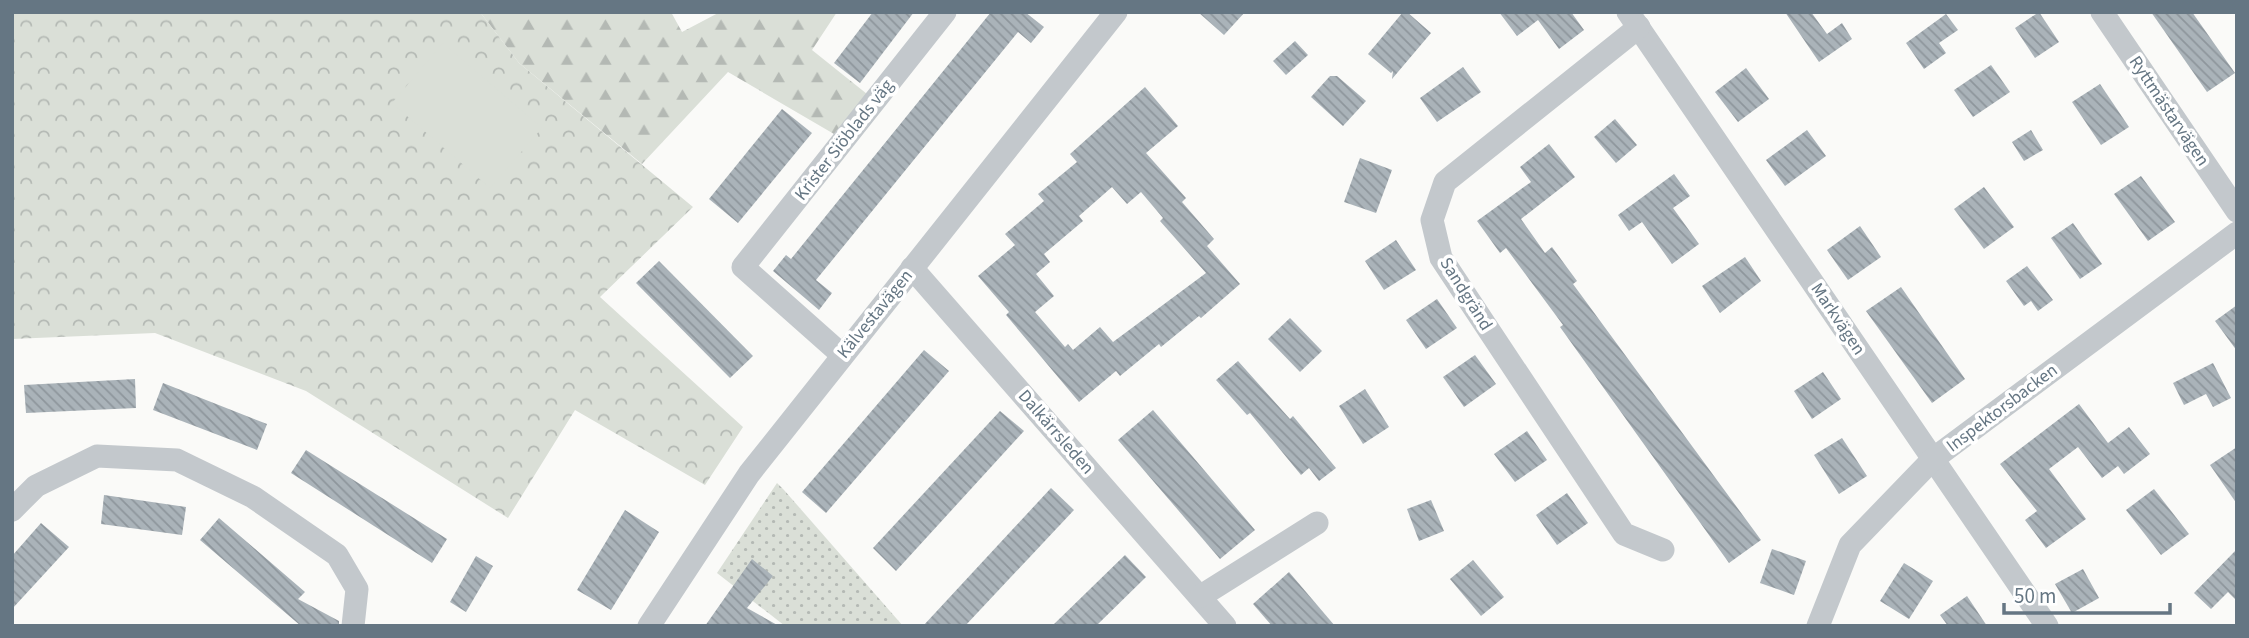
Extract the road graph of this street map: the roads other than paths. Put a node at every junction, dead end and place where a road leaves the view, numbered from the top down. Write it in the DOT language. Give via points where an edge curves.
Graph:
graph roads {
  1 [pos="945,12"];
  2 [pos="2102,12"];
  3 [pos="1107,15"];
  4 [pos="1634,20"];
  5 [pos="2237,211"];
  6 [pos="2237,233"];
  7 [pos="912,268"];
  8 [pos="841,354"];
  9 [pos="1933,459"];
  10 [pos="12,510"];
  11 [pos="1317,523"];
  12 [pos="1663,550"];
  13 [pos="1201,596"];
  14 [pos="353,626"];
  15 [pos="649,626"];
  16 [pos="1225,626"];
  17 [pos="1818,626"];
  18 [pos="2047,626"];
  1 -- 8 [label="street, Krister Siöblads väg" via="743,267"];
  2 -- 5 [label="street, Ryttmästarvägen"];
  3 -- 7 [label="street, Kälvestavägen"];
  4 -- 9 [label="street, Markvägen"];
  4 -- 12 [label="street, Sandgränd" via="1445,182 1432,220 1441,258 1624,534"];
  6 -- 9 [label="street, Inspektorsbacken"];
  7 -- 8 [label="street, Kälvestavägen"];
  7 -- 13 [label="street, Dalkärrsleden"];
  8 -- 15 [label="street, Kälvestavägen" via="749,474"];
  9 -- 17 [label="street, Inspektorsbacken" via="1850,545"];
  9 -- 18 [label="street, Markvägen"];
  10 -- 14 [label="street" via="36,486 97,456 177,460 253,497 337,555 357,589"];
  11 -- 13 [label="street"];
  13 -- 16 [label="street, Dalkärrsleden"];
}
